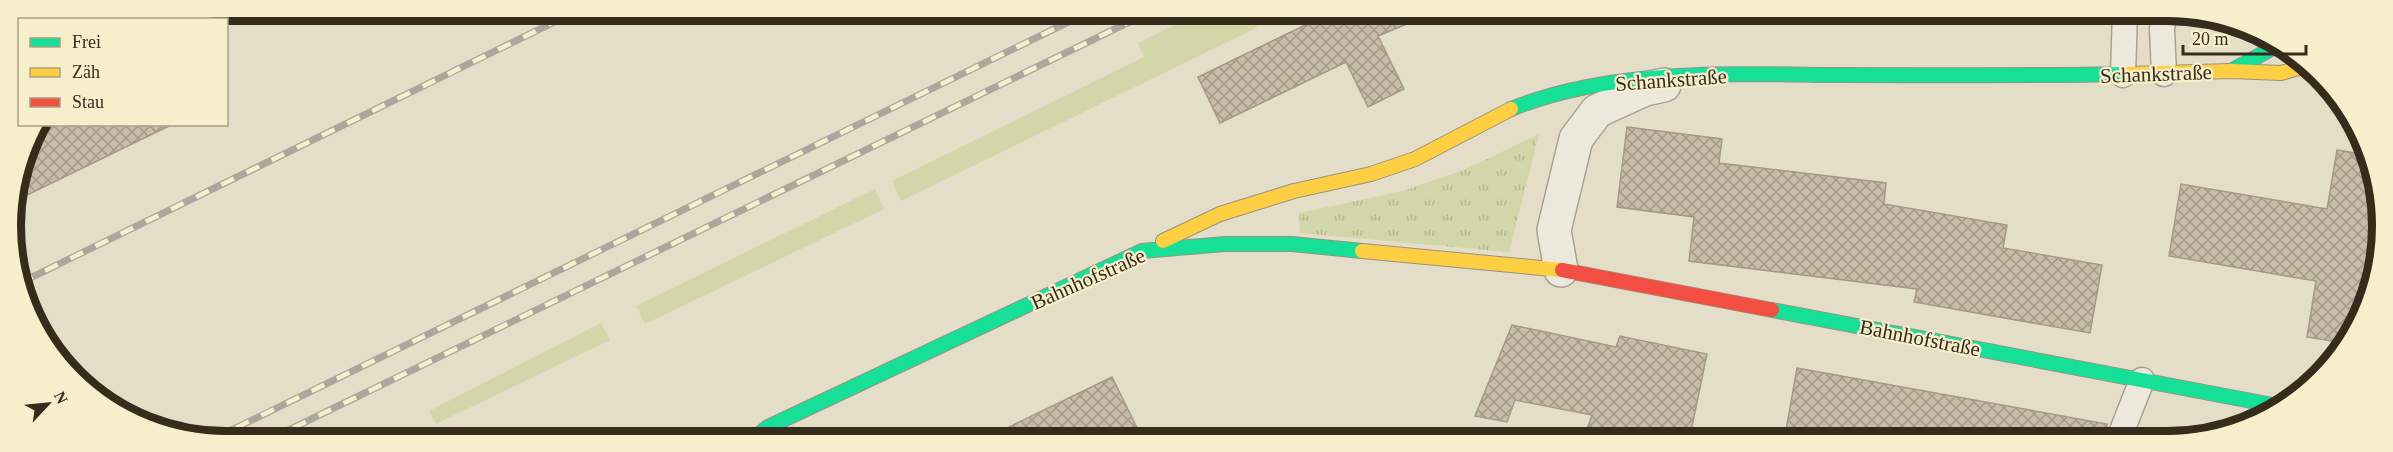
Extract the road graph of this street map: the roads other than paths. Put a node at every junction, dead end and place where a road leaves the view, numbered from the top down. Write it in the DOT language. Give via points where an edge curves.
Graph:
graph roads {
  1 [pos="2125,21"];
  2 [pos="2163,21"];
  3 [pos="2271,49"];
  4 [pos="2298,68"];
  5 [pos="2231,71"];
  6 [pos="2164,74"];
  7 [pos="2123,75"];
  8 [pos="1707,76"];
  9 [pos="1142,251"];
  10 [pos="1561,270"];
  11 [pos="2142,380"];
  12 [pos="2268,404"];
  13 [pos="763,431"];
  14 [pos="2122,431"];
  1 -- 7 [label="lane"];
  2 -- 6 [label="lane"];
  3 -- 5 [label="street, Schankstraße"];
  4 -- 5 [label="street, Schankstraße" via="2281,73"];
  5 -- 6 [label="street, Schankstraße"];
  6 -- 7 [label="street, Schankstraße"];
  7 -- 8 [label="street, Schankstraße"];
  8 -- 9 [label="street, Schankstraße" via="1644,79 1532,101 1415,159 1220,214"];
  8 -- 10 [label="street" via="1644,89 1597,111 1576,139 1554,230"];
  9 -- 10 [label="street, Bahnhofstraße" via="1225,244 1292,244"];
  9 -- 13 [label="street, Bahnhofstraße"];
  10 -- 11 [label="street, Bahnhofstraße"];
  11 -- 12 [label="street, Bahnhofstraße"];
  11 -- 14 [label="lane"];
}
